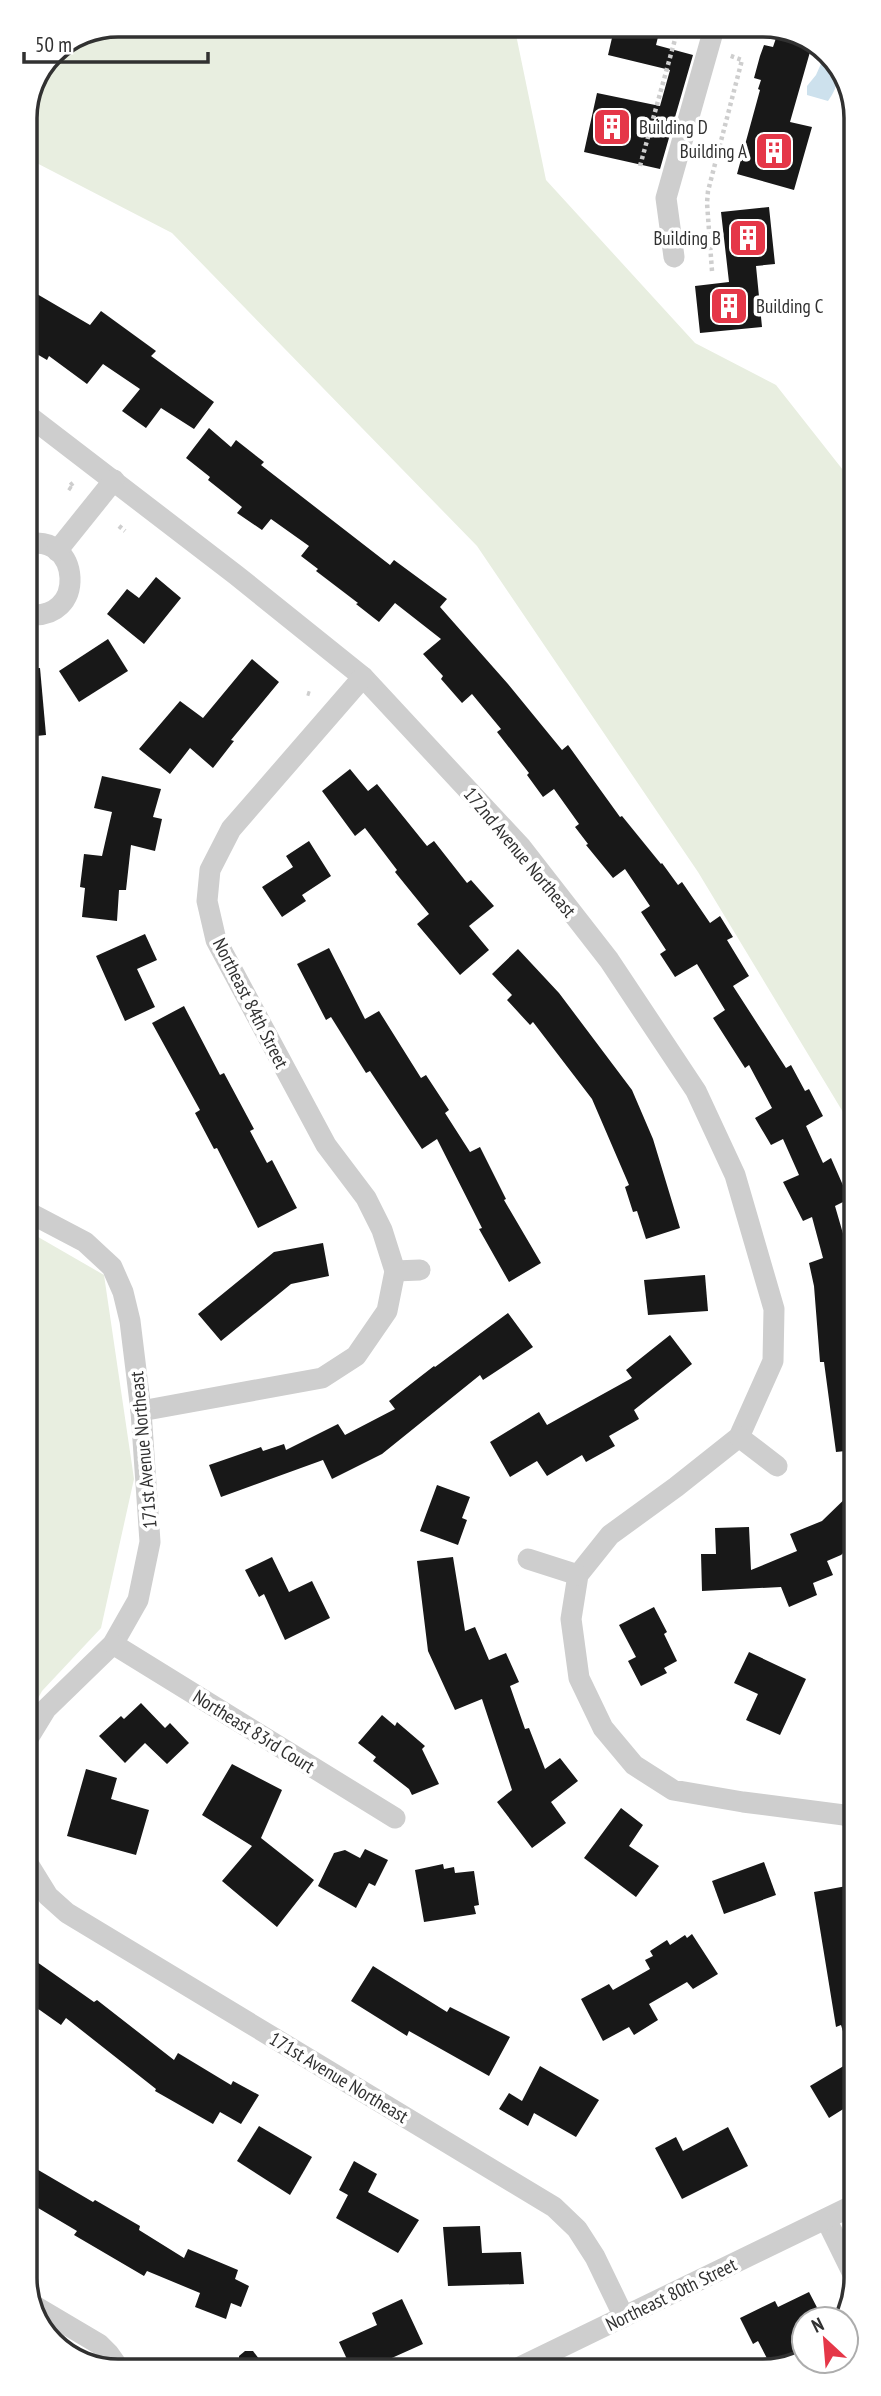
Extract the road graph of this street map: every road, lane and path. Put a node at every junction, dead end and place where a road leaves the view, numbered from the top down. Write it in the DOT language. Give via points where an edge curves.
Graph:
graph roads {
  1 [pos="676,37"];
  2 [pos="712,37"];
  3 [pos="726,44"];
  4 [pos="640,166"];
  5 [pos="674,257"];
  6 [pos="712,271"];
  7 [pos="37,422"];
  8 [pos="114,480"];
  9 [pos="74,483"];
  10 [pos="74,491"];
  11 [pos="119,526"];
  12 [pos="125,531"];
  13 [pos="37,544"];
  14 [pos="57,551"];
  15 [pos="37,616"];
  16 [pos="363,677"];
  17 [pos="37,1217"];
  18 [pos="395,1270"];
  19 [pos="419,1270"];
  20 [pos="141,1411"];
  21 [pos="739,1437"];
  22 [pos="777,1466"];
  23 [pos="528,1559"];
  24 [pos="578,1575"];
  25 [pos="113,1644"];
  26 [pos="37,1724"];
  27 [pos="844,1815"];
  28 [pos="395,1818"];
  29 [pos="37,1878"];
  30 [pos="844,2210"];
  31 [pos="826,2218"];
  32 [pos="844,2255"];
  33 [pos="44,2312"];
  34 [pos="624,2317"];
  35 [pos="113,2359"];
  36 [pos="538,2359"];
  1 -- 4 [label="path"];
  2 -- 5 [label="street" via="666,198"];
  3 -- 6 [label="path" via="724,54 742,60 708,191"];
  7 -- 8 [label="street, 172nd Avenue Northeast"];
  8 -- 14 [label="street"];
  8 -- 16 [label="street, 172nd Avenue Northeast"];
  9 -- 10 [label="path" via="68,486"];
  11 -- 12 [label="path"];
  13 -- 14 [label="street"];
  14 -- 15 [label="street" via="69,566 70,589 57,608"];
  16 -- 18 [label="street, Northeast 84th Street" via="231,829 210,870 207,901 216,940 326,1145 366,1198"];
  16 -- 21 [label="street, 172nd Avenue Northeast" via="521,847 609,960 696,1091 735,1175 774,1309 772,1361"];
  17 -- 20 [label="street, 171st Avenue Northeast" via="85,1242 112,1267 130,1321"];
  18 -- 19 [label="street"];
  18 -- 20 [label="street, Northeast 84th Street" via="387,1311 356,1356 322,1378"];
  20 -- 25 [label="street, 171st Avenue Northeast" via="150,1542 138,1600"];
  21 -- 22 [label="street"];
  21 -- 24 [label="street, 172nd Avenue Northeast" via="610,1535"];
  23 -- 24 [label="street"];
  24 -- 27 [label="street, 172nd Avenue Northeast" via="571,1619 579,1678 603,1728 634,1765 673,1790"];
  25 -- 26 [label="street, 171st Avenue Northeast" via="46,1709"];
  25 -- 28 [label="street, Northeast 83rd Court"];
  29 -- 34 [label="street, 171st Avenue Northeast" via="67,1913 554,2207 577,2229"];
  30 -- 31 [label="street, Northeast 80th Street"];
  31 -- 32 [label="street"];
  31 -- 34 [label="street, Northeast 80th Street"];
  33 -- 35 [label="street" via="99,2344"];
  34 -- 36 [label="street, Northeast 80th Street"];
}
